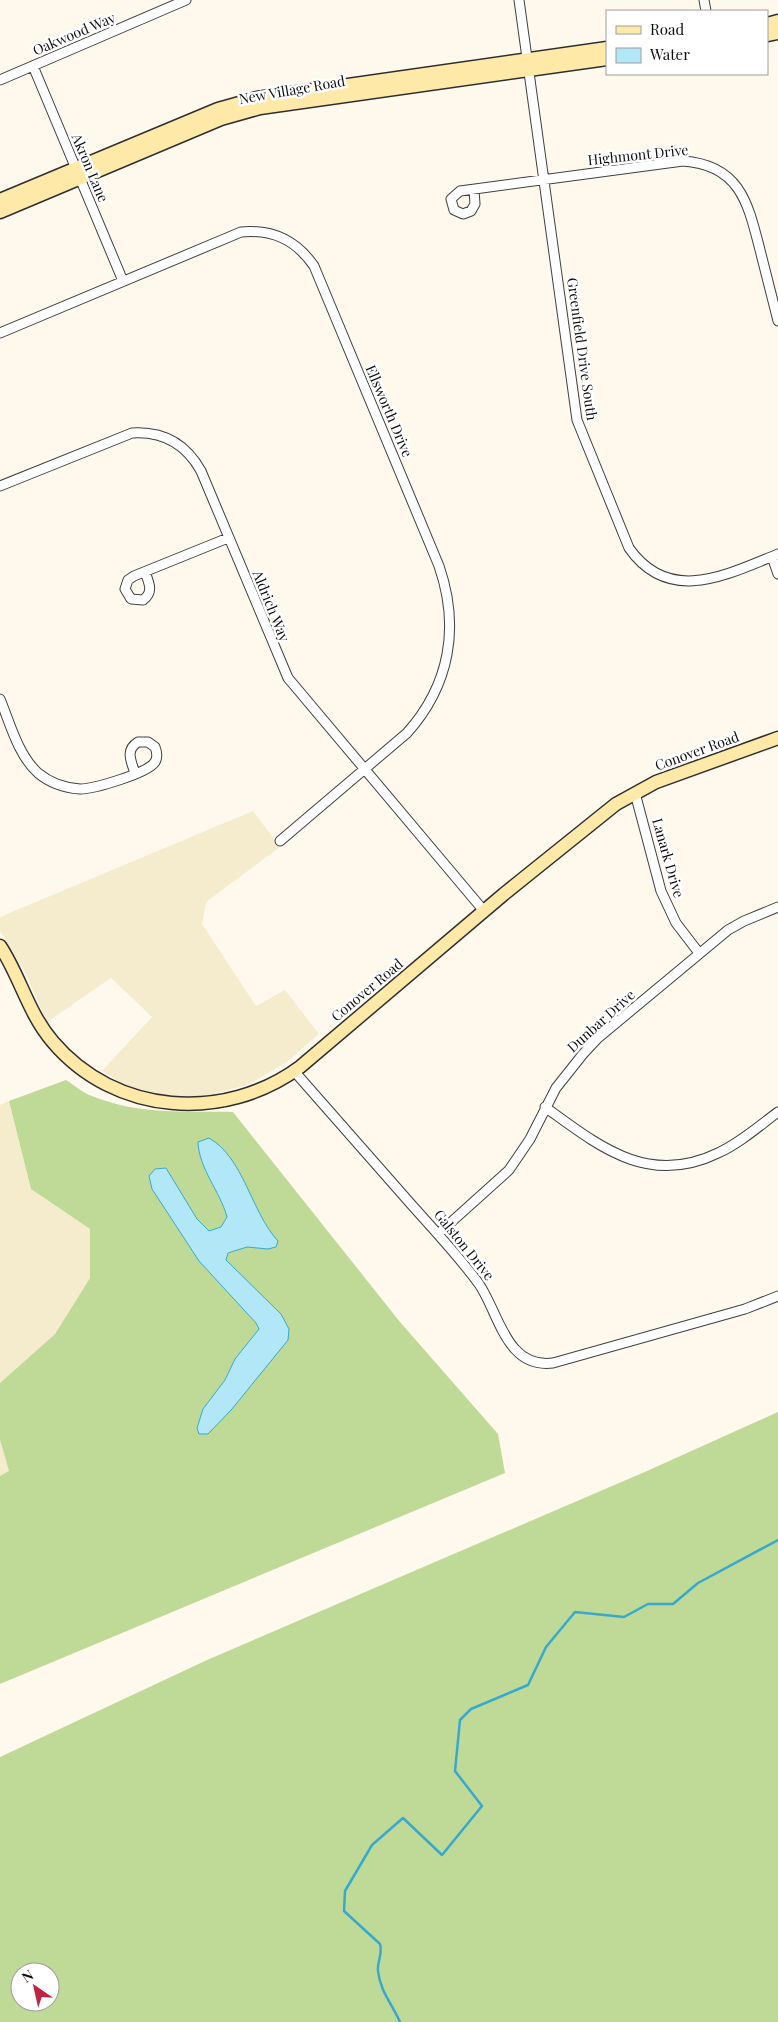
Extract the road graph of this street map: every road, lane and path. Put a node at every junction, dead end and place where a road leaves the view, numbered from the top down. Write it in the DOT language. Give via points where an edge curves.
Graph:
graph roads {
  1 [pos="186,0"];
  2 [pos="519,0"];
  3 [pos="606,48"];
  4 [pos="606,59"];
  5 [pos="528,65"];
  6 [pos="33,66"];
  7 [pos="0,80"];
  8 [pos="78,173"];
  9 [pos="544,181"];
  10 [pos="474,190"];
  11 [pos="0,200"];
  12 [pos="0,212"];
  13 [pos="123,281"];
  14 [pos="778,321"];
  15 [pos="0,333"];
  16 [pos="0,486"];
  17 [pos="228,538"];
  18 [pos="775,556"];
  19 [pos="146,572"];
  20 [pos="778,574"];
  21 [pos="0,698"];
  22 [pos="778,738"];
  23 [pos="365,769"];
  24 [pos="135,773"];
  25 [pos="635,793"];
  26 [pos="280,841"];
  27 [pos="778,907"];
  28 [pos="484,911"];
  29 [pos="0,946"];
  30 [pos="699,953"];
  31 [pos="294,1071"];
  32 [pos="544,1107"];
  33 [pos="778,1112"];
  34 [pos="438,1234"];
  35 [pos="778,1296"];
  1 -- 6 [label="street, Oakwood Way"];
  2 -- 5 [label="street, Greenfield Drive South"];
  3 -- 5 [label="street, New Village Road"];
  4 -- 5 [label="street, New Village Road"];
  5 -- 8 [label="street, New Village Road" via="258,98 218,109"];
  5 -- 9 [label="street, Greenfield Drive South"];
  6 -- 7 [label="street, Oakwood Way"];
  6 -- 8 [label="street, Akron Lane"];
  8 -- 11 [label="street, New Village Road"];
  8 -- 12 [label="street, New Village Road"];
  8 -- 13 [label="street, Akron Lane"];
  9 -- 10 [label="street, Highmont Drive"];
  9 -- 14 [label="street, Highmont Drive" via="683,161 719,170 737,186 749,208"];
  9 -- 18 [label="street, Greenfield Drive South" via="577,420 629,548 649,570 677,582 701,581"];
  13 -- 15 [label="street, Ellsworth Drive"];
  13 -- 23 [label="street, Ellsworth Drive" via="230,236 254,231 277,234 288,240 307,255 314,266 439,566 451,620 444,673 428,706 407,733"];
  16 -- 17 [label="street, Aldrich Way" via="122,435 155,434 177,443 195,460"];
  17 -- 19 [label="street"];
  17 -- 23 [label="street, Aldrich Way" via="282,668"];
  18 -- 20 [label="street"];
  21 -- 24 [label="street" via="24,754 49,780 83,789"];
  22 -- 25 [label="street, Conover Road" via="679,773"];
  23 -- 26 [label="street, Ellsworth Drive"];
  23 -- 28 [label="street, Aldrich Way"];
  25 -- 28 [label="street, Conover Road" via="598,817"];
  25 -- 30 [label="street, Lanark Drive" via="660,891 676,923"];
  27 -- 30 [label="street, Dunbar Drive" via="744,921"];
  28 -- 31 [label="street, Conover Road"];
  29 -- 31 [label="street, Conover Road" via="32,1011 52,1042 80,1068 114,1088 152,1101 206,1104 261,1090"];
  30 -- 32 [label="street, Dunbar Drive" via="583,1054"];
  31 -- 34 [label="street, Galston Drive"];
  32 -- 33 [label="street" via="615,1155 658,1166 688,1164 718,1154"];
  32 -- 34 [label="street, Dunbar Drive" via="530,1139 510,1170"];
  34 -- 35 [label="street, Galston Drive" via="484,1291 514,1350 538,1363 553,1363 745,1309"];
}
